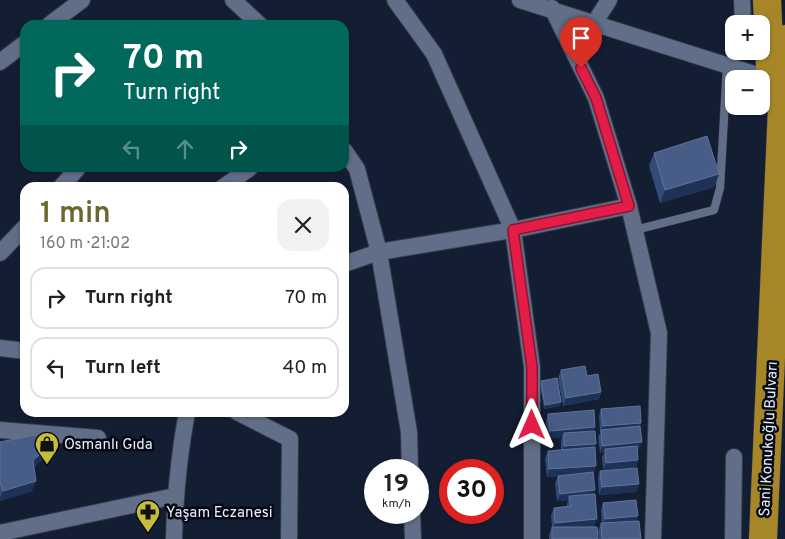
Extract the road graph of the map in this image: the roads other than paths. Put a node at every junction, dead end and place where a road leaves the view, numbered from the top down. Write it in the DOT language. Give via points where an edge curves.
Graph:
graph roads {
  1 [pos="82,0"];
  2 [pos="233,0"];
  3 [pos="395,0"];
  4 [pos="520,0"];
  5 [pos="609,0"];
  6 [pos="742,0"];
  7 [pos="766,0"];
  8 [pos="552,8"];
  9 [pos="743,15"];
  10 [pos="56,20"];
  11 [pos="253,20"];
  12 [pos="595,22"];
  13 [pos="785,39"];
  14 [pos="20,47"];
  15 [pos="725,56"];
  16 [pos="731,60"];
  17 [pos="735,60"];
  18 [pos="0,62"];
  19 [pos="753,70"];
  20 [pos="770,70"];
  21 [pos="770,79"];
  22 [pos="349,157"];
  23 [pos="74,172"];
  24 [pos="244,172"];
  25 [pos="65,182"];
  26 [pos="230,182"];
  27 [pos="629,206"];
  28 [pos="513,230"];
  29 [pos="635,230"];
  30 [pos="20,232"];
  31 [pos="778,232"];
  32 [pos="380,252"];
  33 [pos="0,253"];
  34 [pos="349,262"];
  35 [pos="0,348"];
  36 [pos="20,350"];
  37 [pos="186,417"];
  38 [pos="246,417"];
  39 [pos="0,430"];
  40 [pos="98,438"];
  41 [pos="734,457"];
  42 [pos="410,459"];
  43 [pos="175,496"];
  44 [pos="413,524"];
  45 [pos="0,533"];
  46 [pos="174,539"];
  47 [pos="290,539"];
  48 [pos="414,539"];
  49 [pos="532,539"];
  50 [pos="654,539"];
  51 [pos="733,539"];
  52 [pos="763,539"];
  1 -- 10 [label="street"];
  2 -- 11 [label="street"];
  3 -- 28 [label="street" via="434,54"];
  4 -- 8 [label="street"];
  5 -- 12 [label="street"];
  6 -- 9 [label="street"];
  7 -- 20 [label="highway"];
  8 -- 12 [label="street"];
  8 -- 27 [label="street" via="596,98"];
  12 -- 15 [label="street"];
  13 -- 31 [label="highway, Sani Konukoğlu Bulvarı"];
  14 -- 18 [label="street"];
  16 -- 29 [label="lane" via="720,188 714,210"];
  17 -- 19 [label="street"];
  21 -- 31 [label="highway"];
  22 -- 32 [label="street" via="357,169"];
  23 -- 25 [label="street"];
  24 -- 26 [label="street"];
  27 -- 28 [label="street"];
  27 -- 29 [label="street"];
  28 -- 32 [label="street"];
  28 -- 49 [label="street" via="532,367"];
  29 -- 50 [label="street" via="659,333"];
  30 -- 33 [label="street"];
  31 -- 52 [label="highway, Sani Konukoğlu Bulvarı"];
  32 -- 34 [label="street"];
  32 -- 42 [label="street" via="409,432"];
  35 -- 36 [label="street"];
  37 -- 43 [label="street"];
  38 -- 47 [label="street" via="290,438"];
  39 -- 40 [label="street"];
  41 -- 51 [label="street"];
  43 -- 45 [label="street"];
  43 -- 46 [label="street"];
  44 -- 48 [label="street"];
}
